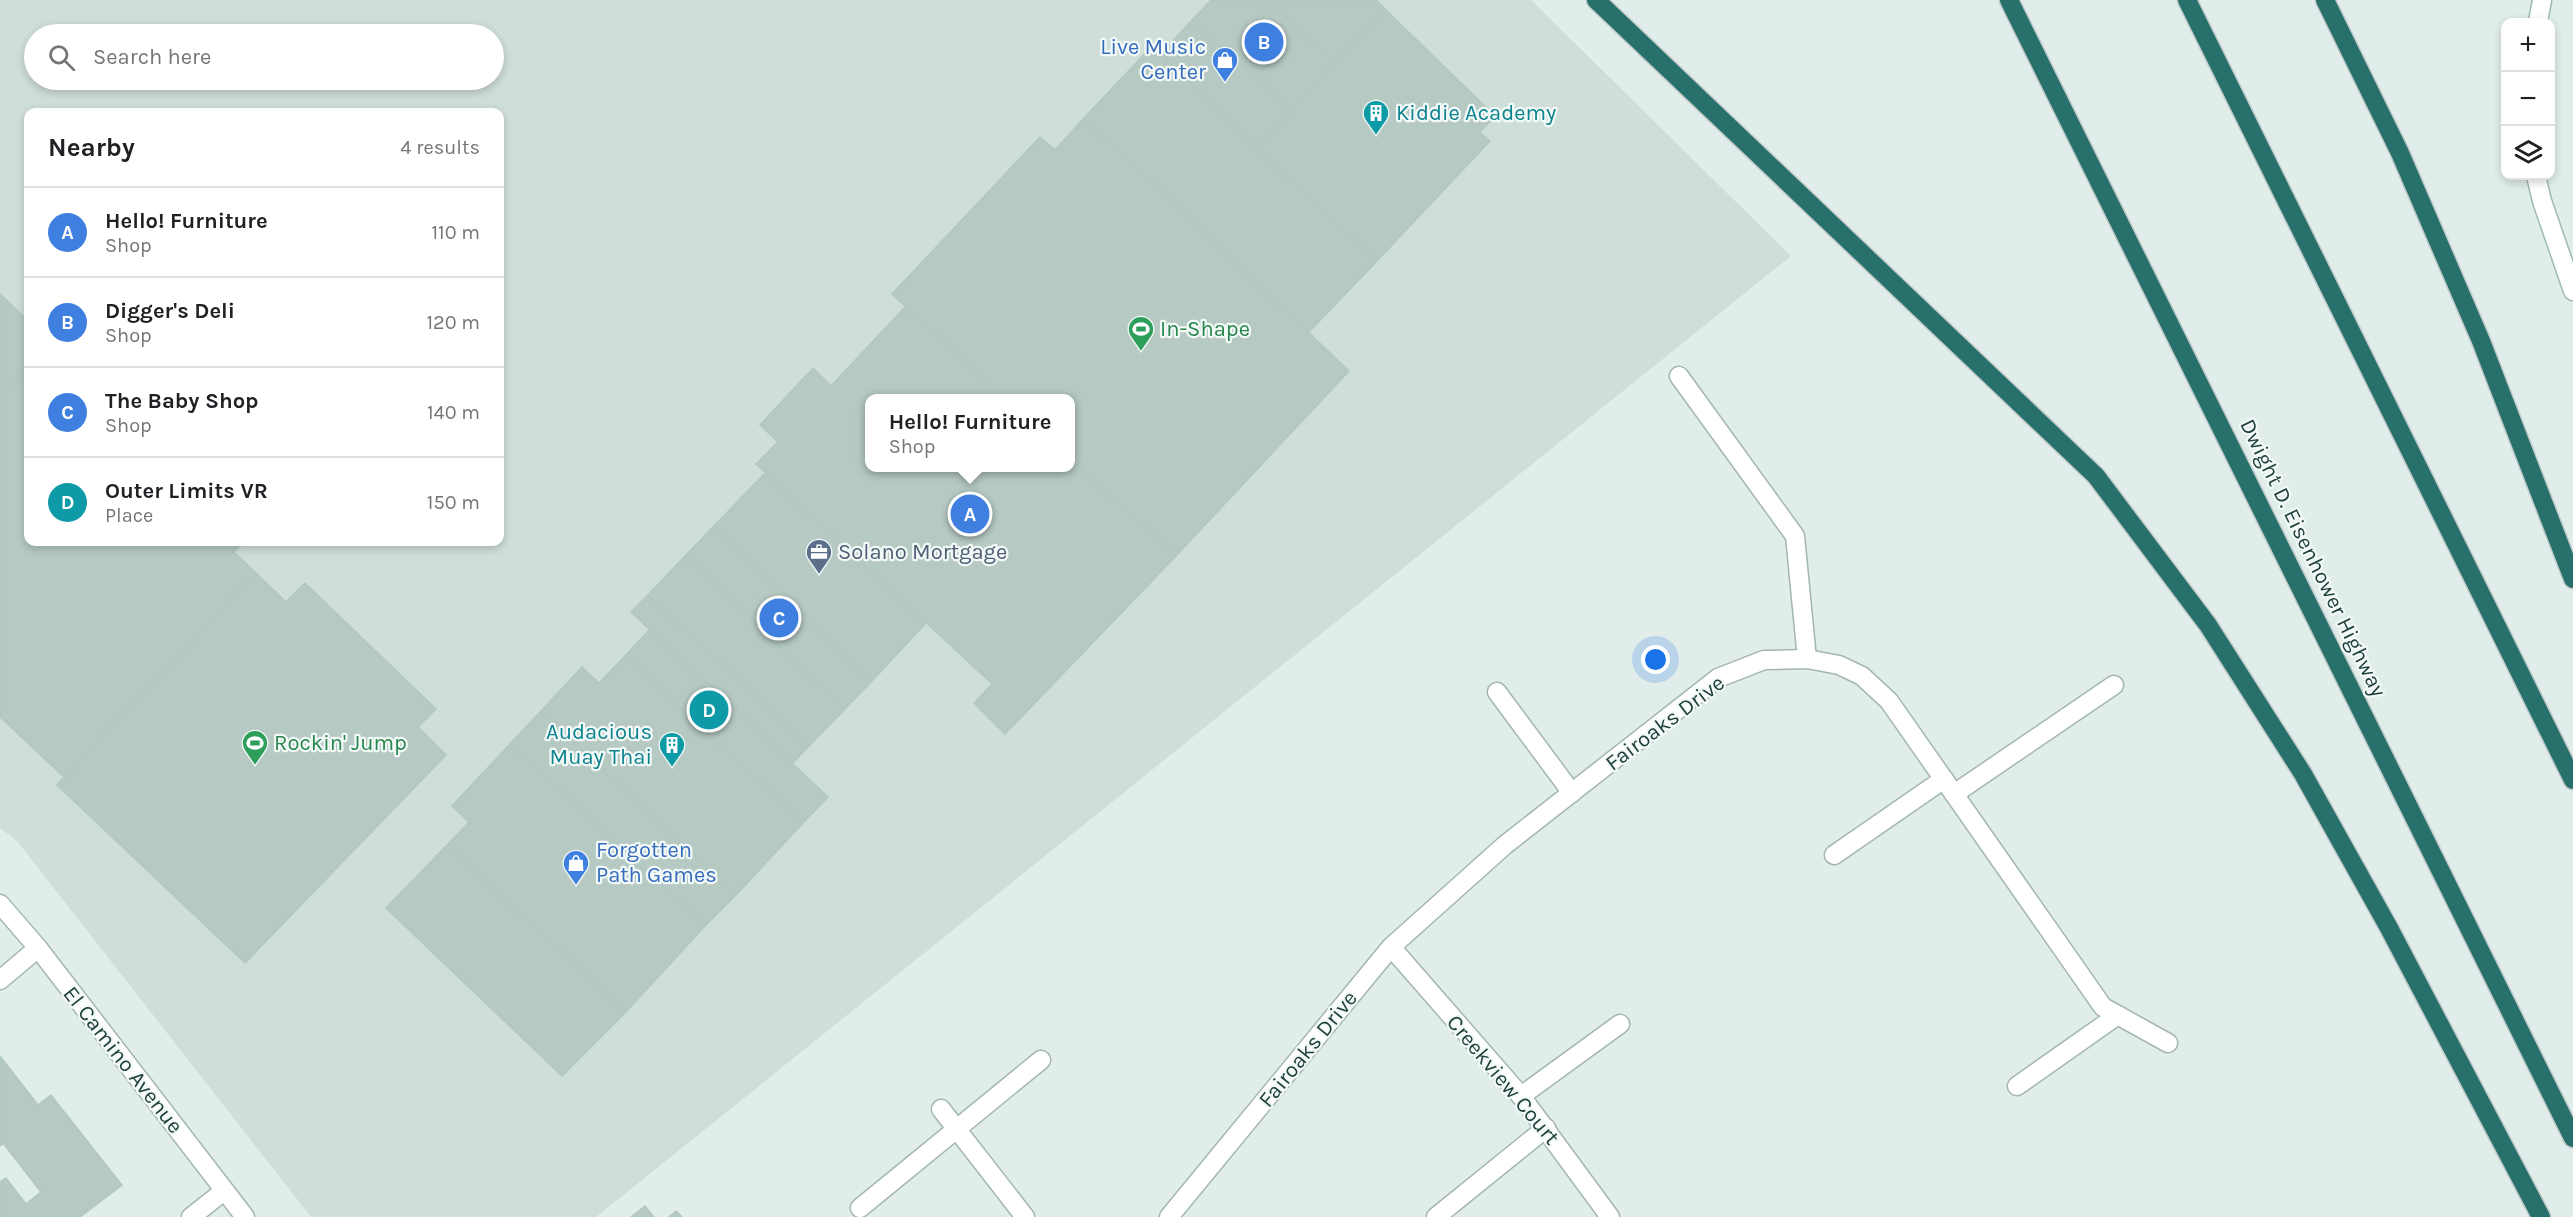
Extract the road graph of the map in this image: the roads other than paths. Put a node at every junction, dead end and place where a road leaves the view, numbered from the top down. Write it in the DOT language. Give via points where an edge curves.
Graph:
graph roads {
  1 [pos="1596,0"];
  2 [pos="2009,0"];
  3 [pos="2187,0"];
  4 [pos="2325,0"];
  5 [pos="2542,0"];
  6 [pos="2539,18"];
  7 [pos="2537,180"];
  8 [pos="2573,291"];
  9 [pos="1679,376"];
  10 [pos="2573,579"];
  11 [pos="1807,659"];
  12 [pos="2114,686"];
  13 [pos="1497,692"];
  14 [pos="2573,780"];
  15 [pos="1949,786"];
  16 [pos="1572,792"];
  17 [pos="1834,855"];
  18 [pos="0,904"];
  19 [pos="1391,947"];
  20 [pos="38,948"];
  21 [pos="0,980"];
  22 [pos="2118,1015"];
  23 [pos="1620,1024"];
  24 [pos="2168,1043"];
  25 [pos="1041,1060"];
  26 [pos="2017,1086"];
  27 [pos="1521,1096"];
  28 [pos="940,1109"];
  29 [pos="1546,1128"];
  30 [pos="957,1131"];
  31 [pos="2573,1138"];
  32 [pos="225,1191"];
  33 [pos="860,1208"];
  34 [pos="191,1217"];
  35 [pos="245,1217"];
  36 [pos="1025,1217"];
  37 [pos="1169,1217"];
  38 [pos="1436,1217"];
  39 [pos="1610,1217"];
  40 [pos="2541,1217"];
  1 -- 40 [label="highway" via="2096,476 2208,624 2303,774 2390,928"];
  2 -- 31 [label="highway, Dwight D. Eisenhower Highway"];
  3 -- 14 [label="highway"];
  4 -- 10 [label="highway" via="2400,153 2481,341"];
  5 -- 6 [label="street"];
  7 -- 8 [label="street"];
  9 -- 11 [label="street" via="1795,536"];
  11 -- 15 [label="street, Fairoaks Drive" via="1839,665 1862,675 1889,701"];
  11 -- 16 [label="street, Fairoaks Drive" via="1764,660 1719,678"];
  12 -- 15 [label="street"];
  13 -- 16 [label="street"];
  15 -- 17 [label="street"];
  15 -- 22 [label="street, Fairoaks Drive" via="2103,1006"];
  16 -- 19 [label="street, Fairoaks Drive" via="1505,845"];
  18 -- 20 [label="street, El Camino Avenue"];
  19 -- 27 [label="street, Creekview Court"];
  19 -- 37 [label="street, Fairoaks Drive"];
  20 -- 21 [label="street"];
  20 -- 32 [label="street, El Camino Avenue"];
  22 -- 24 [label="street, Fairoaks Drive"];
  22 -- 26 [label="street"];
  23 -- 27 [label="street"];
  25 -- 30 [label="street"];
  27 -- 29 [label="street, Creekview Court"];
  28 -- 30 [label="street"];
  29 -- 38 [label="street"];
  29 -- 39 [label="street, Creekview Court"];
  30 -- 33 [label="street"];
  30 -- 36 [label="street"];
  32 -- 34 [label="street"];
  32 -- 35 [label="street, El Camino Avenue"];
}
